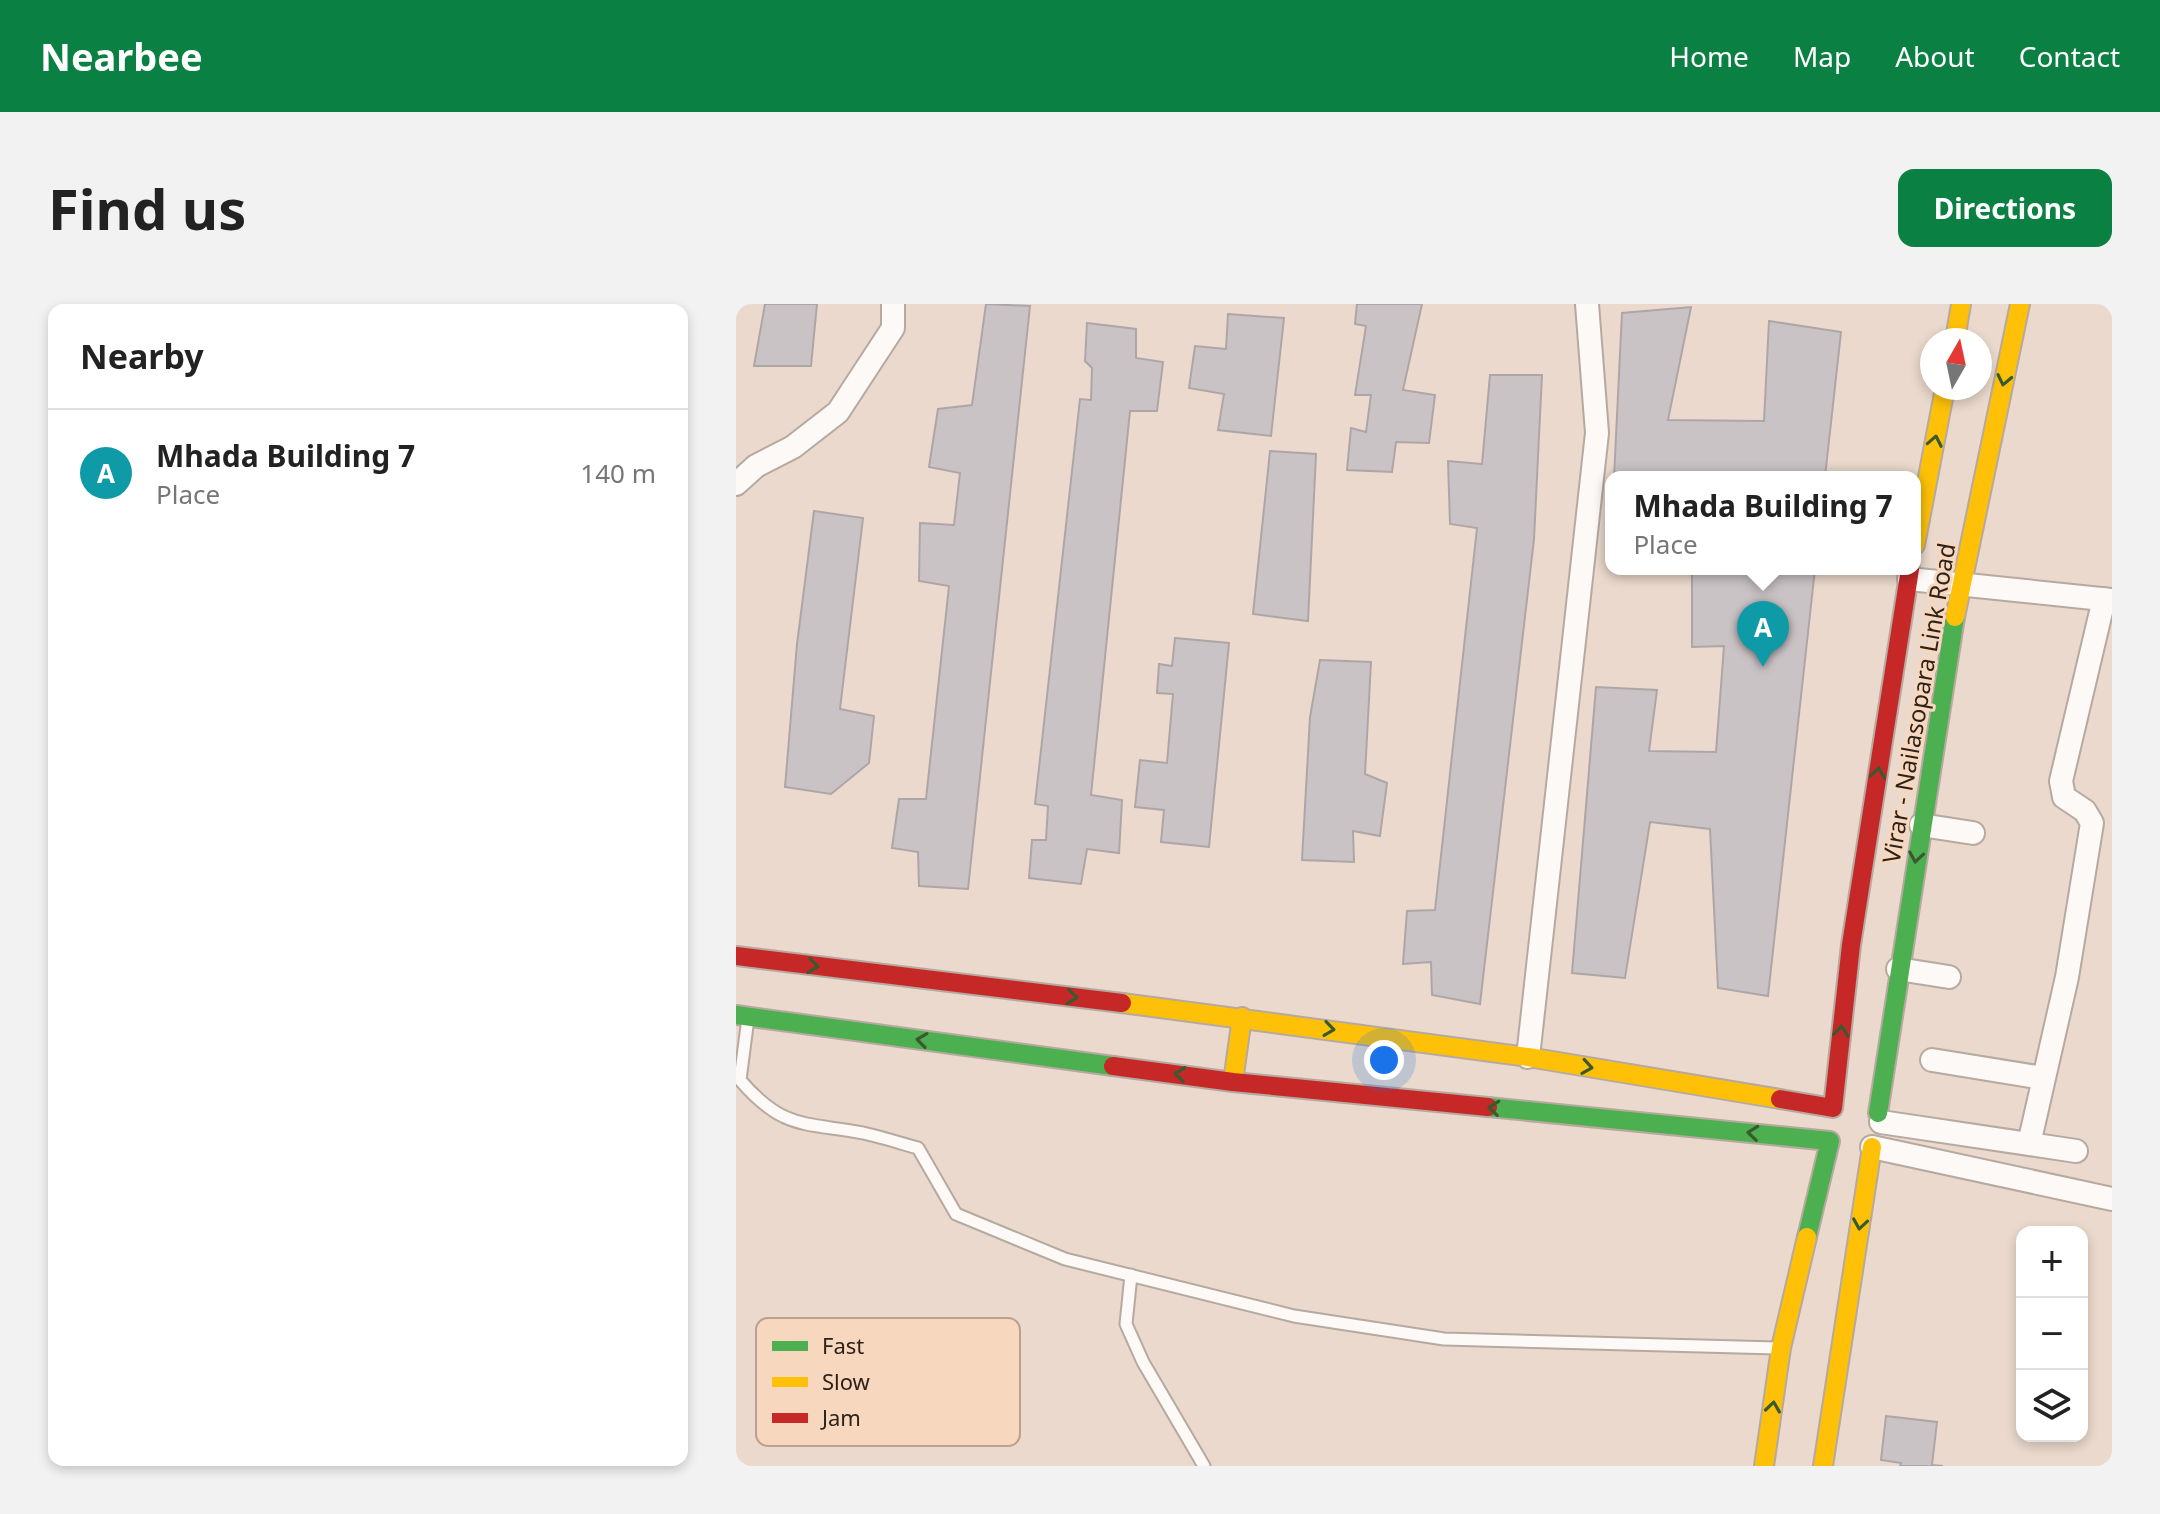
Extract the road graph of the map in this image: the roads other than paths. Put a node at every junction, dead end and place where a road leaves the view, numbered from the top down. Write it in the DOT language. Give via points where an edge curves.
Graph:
graph roads {
  1 [pos="893,304"];
  2 [pos="1587,304"];
  3 [pos="1961,304"];
  4 [pos="2020,304"];
  5 [pos="1957,328"];
  6 [pos="1943,400"];
  7 [pos="736,484"];
  8 [pos="1921,514"];
  9 [pos="1910,575"];
  10 [pos="1914,575"];
  11 [pos="1960,587"];
  12 [pos="2108,599"];
  13 [pos="1921,825"];
  14 [pos="1973,833"];
  15 [pos="736,956"];
  16 [pos="1898,969"];
  17 [pos="1949,977"];
  18 [pos="742,1016"];
  19 [pos="1242,1017"];
  20 [pos="1528,1057"];
  21 [pos="1932,1060"];
  22 [pos="2043,1078"];
  23 [pos="1233,1082"];
  24 [pos="1833,1108"];
  25 [pos="1880,1118"];
  26 [pos="2029,1144"];
  27 [pos="1850,1149"];
  28 [pos="2076,1151"];
  29 [pos="2112,1199"];
  30 [pos="1131,1275"];
  31 [pos="1781,1348"];
  32 [pos="1204,1466"];
  33 [pos="1764,1466"];
  34 [pos="1823,1466"];
  1 -- 7 [label="street" via="893,328 838,412"];
  2 -- 20 [label="street" via="1597,433"];
  3 -- 5 [label="street"];
  4 -- 11 [label="street, Virar - Nailasopara Link Road, one-way"];
  8 -- 6 [label="street, Virar - Nailasopara Link Road, one-way"];
  24 -- 9 [label="street, Virar - Nailasopara Link Road, one-way" via="1851,945"];
  10 -- 11 [label="street"];
  11 -- 12 [label="street"];
  11 -- 13 [label="street, Virar - Nailasopara Link Road"];
  12 -- 22 [label="street" via="2061,781 2064,797 2085,811 2092,823 2067,977"];
  13 -- 14 [label="street"];
  13 -- 16 [label="street, Virar - Nailasopara Link Road, one-way"];
  15 -- 19 [label="street, one-way"];
  16 -- 17 [label="street"];
  16 -- 25 [label="street, Virar - Nailasopara Link Road"];
  23 -- 18 [label="street, one-way"];
  18 -- 30 [label="lane" via="740,1080 762,1106 802,1126 863,1133 918,1148 956,1214 1065,1259"];
  19 -- 20 [label="street, one-way"];
  19 -- 23 [label="street"];
  20 -- 24 [label="street, one-way"];
  21 -- 22 [label="street"];
  22 -- 26 [label="street"];
  27 -- 23 [label="street, one-way"];
  24 -- 25 [label="street" via="1857,1098 1873,1106"];
  24 -- 27 [label="street" via="1826,1124"];
  25 -- 26 [label="street"];
  25 -- 27 [label="street" via="1881,1131"];
  26 -- 28 [label="street"];
  27 -- 29 [label="street"];
  27 -- 31 [label="street"];
  27 -- 34 [label="street, one-way"];
  30 -- 31 [label="lane" via="1294,1316 1444,1339"];
  30 -- 32 [label="lane" via="1126,1324"];
  33 -- 31 [label="street, one-way"];
}
